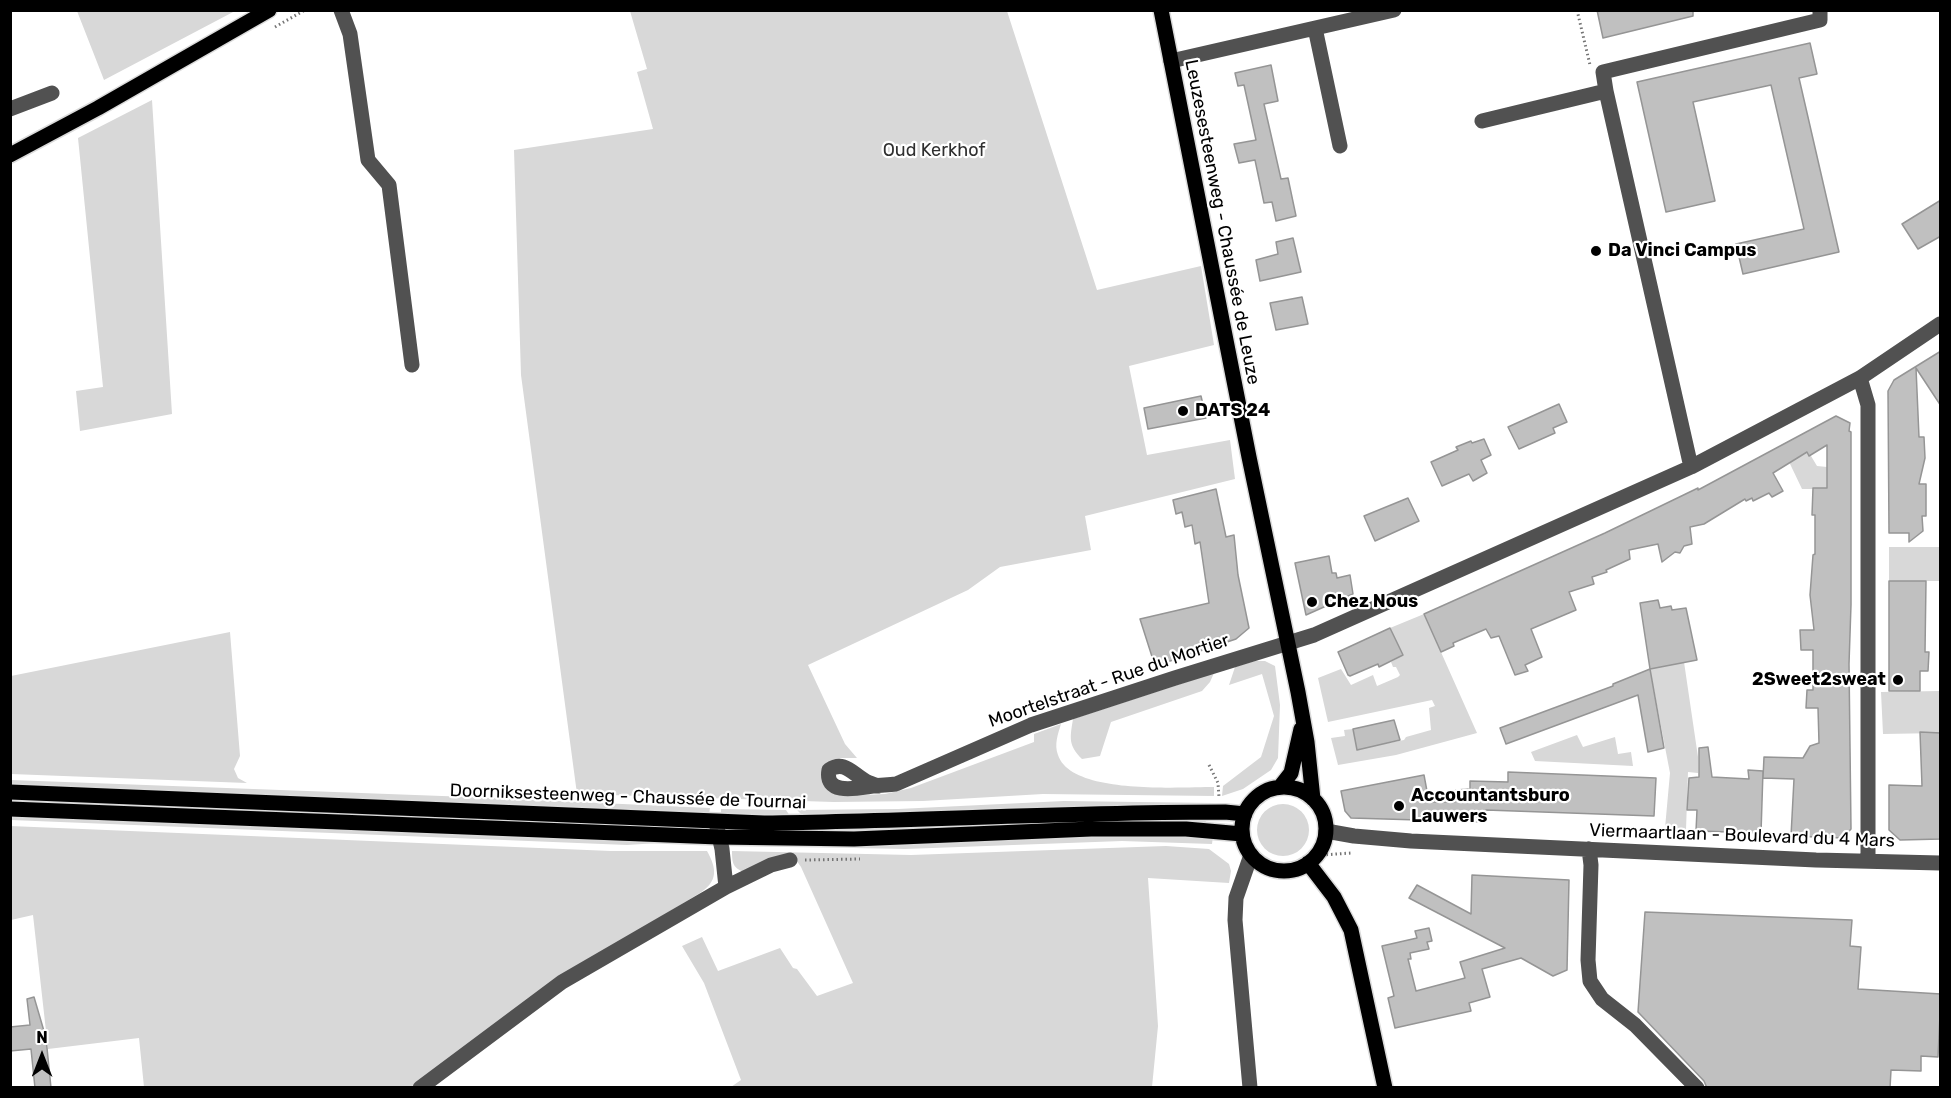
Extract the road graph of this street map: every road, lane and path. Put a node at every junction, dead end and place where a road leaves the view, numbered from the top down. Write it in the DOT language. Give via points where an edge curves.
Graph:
graph roads {
  1 [pos="269,10"];
  2 [pos="341,10"];
  3 [pos="1161,10"];
  4 [pos="1394,10"];
  5 [pos="1577,10"];
  6 [pos="1820,10"];
  7 [pos="1315,28"];
  8 [pos="1171,61"];
  9 [pos="1603,72"];
  10 [pos="1606,91"];
  11 [pos="52,93"];
  12 [pos="10,109"];
  13 [pos="1482,121"];
  14 [pos="1340,146"];
  15 [pos="10,155"];
  16 [pos="1941,324"];
  17 [pos="412,365"];
  18 [pos="1860,378"];
  19 [pos="1691,467"];
  20 [pos="1287,643"];
  21 [pos="1303,723"];
  22 [pos="1209,765"];
  23 [pos="878,786"];
  24 [pos="1280,787"];
  25 [pos="10,792"];
  26 [pos="1219,799"];
  27 [pos="1313,799"];
  28 [pos="10,809"];
  29 [pos="1245,814"];
  30 [pos="716,821"];
  31 [pos="1326,831"];
  32 [pos="1242,834"];
  33 [pos="718,837"];
  34 [pos="1589,849"];
  35 [pos="1251,855"];
  36 [pos="860,859"];
  37 [pos="790,860"];
  38 [pos="1868,860"];
  39 [pos="1308,863"];
  40 [pos="1941,863"];
  41 [pos="726,887"];
  42 [pos="420,1088"];
  43 [pos="1250,1088"];
  44 [pos="1384,1088"];
  45 [pos="1697,1088"];
  1 -- 15 [label="main road"];
  2 -- 17 [label="street" via="350,34 368,160 389,185"];
  3 -- 8 [label="main road, Leuzesesteenweg - Chaussée de Leuze"];
  4 -- 7 [label="street"];
  5 -- 9 [label="path" via="1591,68"];
  6 -- 9 [label="street" via="1820,20"];
  7 -- 8 [label="street"];
  7 -- 14 [label="street"];
  8 -- 20 [label="main road, Leuzesesteenweg - Chaussée de Leuze"];
  9 -- 10 [label="street"];
  10 -- 13 [label="street"];
  10 -- 19 [label="street"];
  11 -- 12 [label="street"];
  16 -- 18 [label="street, Moortelstraat - Rue du Mortier"];
  18 -- 19 [label="street, Moortelstraat - Rue du Mortier"];
  18 -- 38 [label="street" via="1868,405"];
  19 -- 20 [label="street, Moortelstraat - Rue du Mortier" via="1314,635"];
  20 -- 21 [label="main road, Leuzesesteenweg - Chaussée de Leuze"];
  20 -- 23 [label="street, Moortelstraat - Rue du Mortier" via="1031,725 896,783"];
  21 -- 24 [label="main road, Leuzesesteenweg - Chaussée de Leuze" via="1291,773"];
  21 -- 27 [label="main road, Leuzesesteenweg - Chaussée de Leuze"];
  22 -- 26 [label="path" via="1218,783"];
  24 -- 27 [label="main road" via="1296,789"];
  24 -- 29 [label="main road" via="1257,797"];
  25 -- 30 [label="main road, Doorniksesteenweg - Chaussée de Tournai"];
  27 -- 31 [label="main road" via="1324,815"];
  28 -- 33 [label="main road, Doorniksesteenweg - Chaussée de Tournai"];
  29 -- 30 [label="main road, Doorniksesteenweg - Chaussée de Tournai"];
  29 -- 32 [label="main road"];
  30 -- 33 [label="street"];
  31 -- 34 [label="street, Viermaartlaan - Boulevard du 4 Mars" via="1411,841"];
  31 -- 39 [label="main road" via="1322,848"];
  32 -- 33 [label="main road, Doorniksesteenweg - Chaussée de Tournai" via="1186,829 1091,829 854,839"];
  32 -- 35 [label="main road"];
  33 -- 41 [label="street"];
  34 -- 38 [label="street, Viermaartlaan - Boulevard du 4 Mars"];
  34 -- 45 [label="street" via="1590,981 1602,999 1635,1024"];
  35 -- 39 [label="main road" via="1265,867 1283,871"];
  35 -- 43 [label="street" via="1236,898 1235,920"];
  36 -- 37 [label="path"];
  37 -- 41 [label="street"];
  38 -- 40 [label="street, Viermaartlaan - Boulevard du 4 Mars"];
  39 -- 44 [label="main road" via="1351,930"];
  41 -- 42 [label="street" via="562,982"];
}
